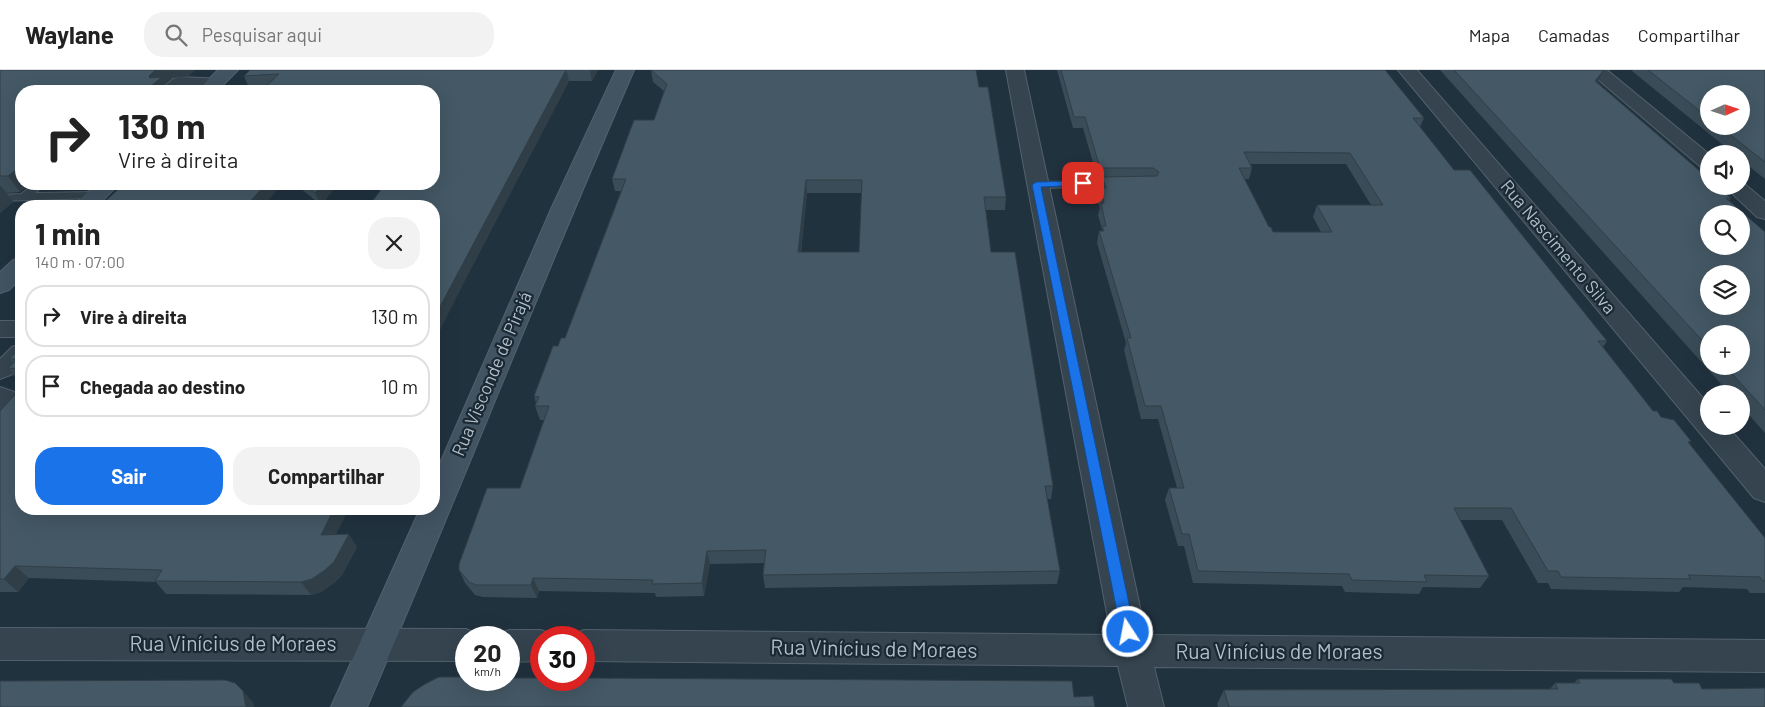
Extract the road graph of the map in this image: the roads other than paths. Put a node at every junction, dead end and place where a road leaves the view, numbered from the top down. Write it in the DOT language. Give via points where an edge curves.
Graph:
graph roads {
  1 [pos="229,70"];
  2 [pos="625,70"];
  3 [pos="1015,70"];
  4 [pos="1408,70"];
  5 [pos="1596,70"];
  6 [pos="177,85"];
  7 [pos="196,85"];
  8 [pos="213,85"];
  9 [pos="1700,157"];
  10 [pos="1131,184"];
  11 [pos="1036,185"];
  12 [pos="33,190"];
  13 [pos="96,195"];
  14 [pos="1745,195"];
  15 [pos="24,197"];
  16 [pos="0,198"];
  17 [pos="1765,212"];
  18 [pos="15,271"];
  19 [pos="0,286"];
  20 [pos="0,329"];
  21 [pos="15,330"];
  22 [pos="15,360"];
  23 [pos="0,370"];
  24 [pos="0,397"];
  25 [pos="0,412"];
  26 [pos="1700,413"];
  27 [pos="1718,435"];
  28 [pos="1765,490"];
  29 [pos="440,498"];
  30 [pos="433,515"];
  31 [pos="0,644"];
  32 [pos="378,644"];
  33 [pos="455,645"];
  34 [pos="595,646"];
  35 [pos="1132,651"];
  36 [pos="1765,656"];
  37 [pos="349,707"];
  38 [pos="1146,707"];
  1 -- 8 [label="main road"];
  2 -- 29 [label="main road, Rua Visconde de Pirajá"];
  3 -- 11 [label="street"];
  4 -- 26 [label="street, Rua Nascimento Silva"];
  5 -- 9 [label="street"];
  6 -- 7 [label="street"];
  10 -- 11 [label="lane"];
  11 -- 35 [label="street"];
  12 -- 15 [label="lane"];
  13 -- 15 [label="lane"];
  14 -- 17 [label="street"];
  15 -- 16 [label="lane"];
  18 -- 19 [label="main road"];
  20 -- 21 [label="street"];
  22 -- 23 [label="street"];
  24 -- 25 [label="street" via="10,400"];
  27 -- 28 [label="street, Rua Nascimento Silva"];
  30 -- 32 [label="main road, Rua Visconde de Pirajá"];
  31 -- 32 [label="street, Rua Vinícius de Moraes"];
  32 -- 33 [label="street, Rua Vinícius de Moraes"];
  32 -- 37 [label="main road, Rua Visconde de Pirajá"];
  34 -- 35 [label="street, Rua Vinícius de Moraes"];
  35 -- 36 [label="street, Rua Vinícius de Moraes"];
  35 -- 38 [label="street"];
}
